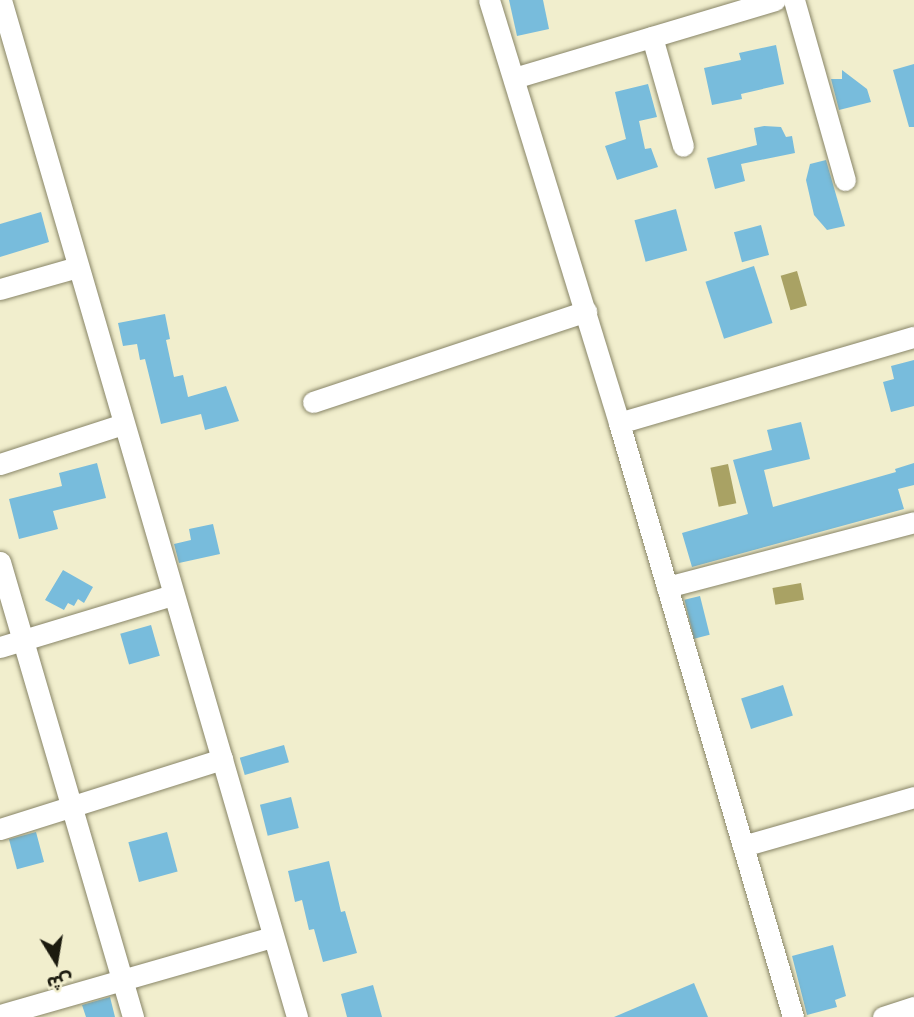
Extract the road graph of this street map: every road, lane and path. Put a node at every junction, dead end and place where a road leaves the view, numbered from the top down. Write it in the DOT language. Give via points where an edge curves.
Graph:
graph roads {
  1 [pos="1,0"];
  2 [pos="489,0"];
  3 [pos="775,0"];
  4 [pos="794,0"];
  5 [pos="652,37"];
  6 [pos="514,78"];
  7 [pos="683,146"];
  8 [pos="845,180"];
  9 [pos="78,267"];
  10 [pos="0,289"];
  11 [pos="586,311"];
  12 [pos="914,337"];
  13 [pos="313,402"];
  14 [pos="620,423"];
  15 [pos="123,424"];
  16 [pos="0,464"];
  17 [pos="914,522"];
  18 [pos="0,562"];
  19 [pos="667,587"];
  20 [pos="173,595"];
  21 [pos="21,640"];
  22 [pos="0,646"];
  23 [pos="222,759"];
  24 [pos="914,797"];
  25 [pos="71,805"];
  26 [pos="0,829"];
  27 [pos="743,846"];
  28 [pos="272,937"];
  29 [pos="122,978"];
  30 [pos="914,1007"];
  31 [pos="0,1015"];
  32 [pos="134,1017"];
  33 [pos="297,1017"];
  34 [pos="793,1017"];
  35 [pos="883,1017"];
  1 -- 9 [label="street"];
  2 -- 6 [label="street"];
  3 -- 5 [label="street"];
  4 -- 8 [label="street"];
  5 -- 6 [label="street"];
  5 -- 7 [label="street"];
  6 -- 11 [label="street"];
  9 -- 10 [label="street"];
  9 -- 15 [label="street"];
  11 -- 13 [label="street"];
  11 -- 14 [label="street"];
  12 -- 14 [label="street"];
  14 -- 19 [label="street"];
  15 -- 16 [label="street"];
  15 -- 20 [label="street"];
  17 -- 19 [label="street"];
  18 -- 21 [label="street"];
  19 -- 27 [label="street"];
  20 -- 21 [label="street"];
  20 -- 23 [label="street"];
  21 -- 22 [label="street"];
  21 -- 25 [label="street"];
  23 -- 25 [label="street"];
  23 -- 28 [label="street"];
  24 -- 27 [label="street"];
  25 -- 26 [label="street"];
  25 -- 29 [label="street"];
  27 -- 34 [label="street"];
  28 -- 29 [label="street"];
  28 -- 33 [label="street"];
  29 -- 31 [label="street"];
  29 -- 32 [label="street"];
  30 -- 35 [label="street"];
}
